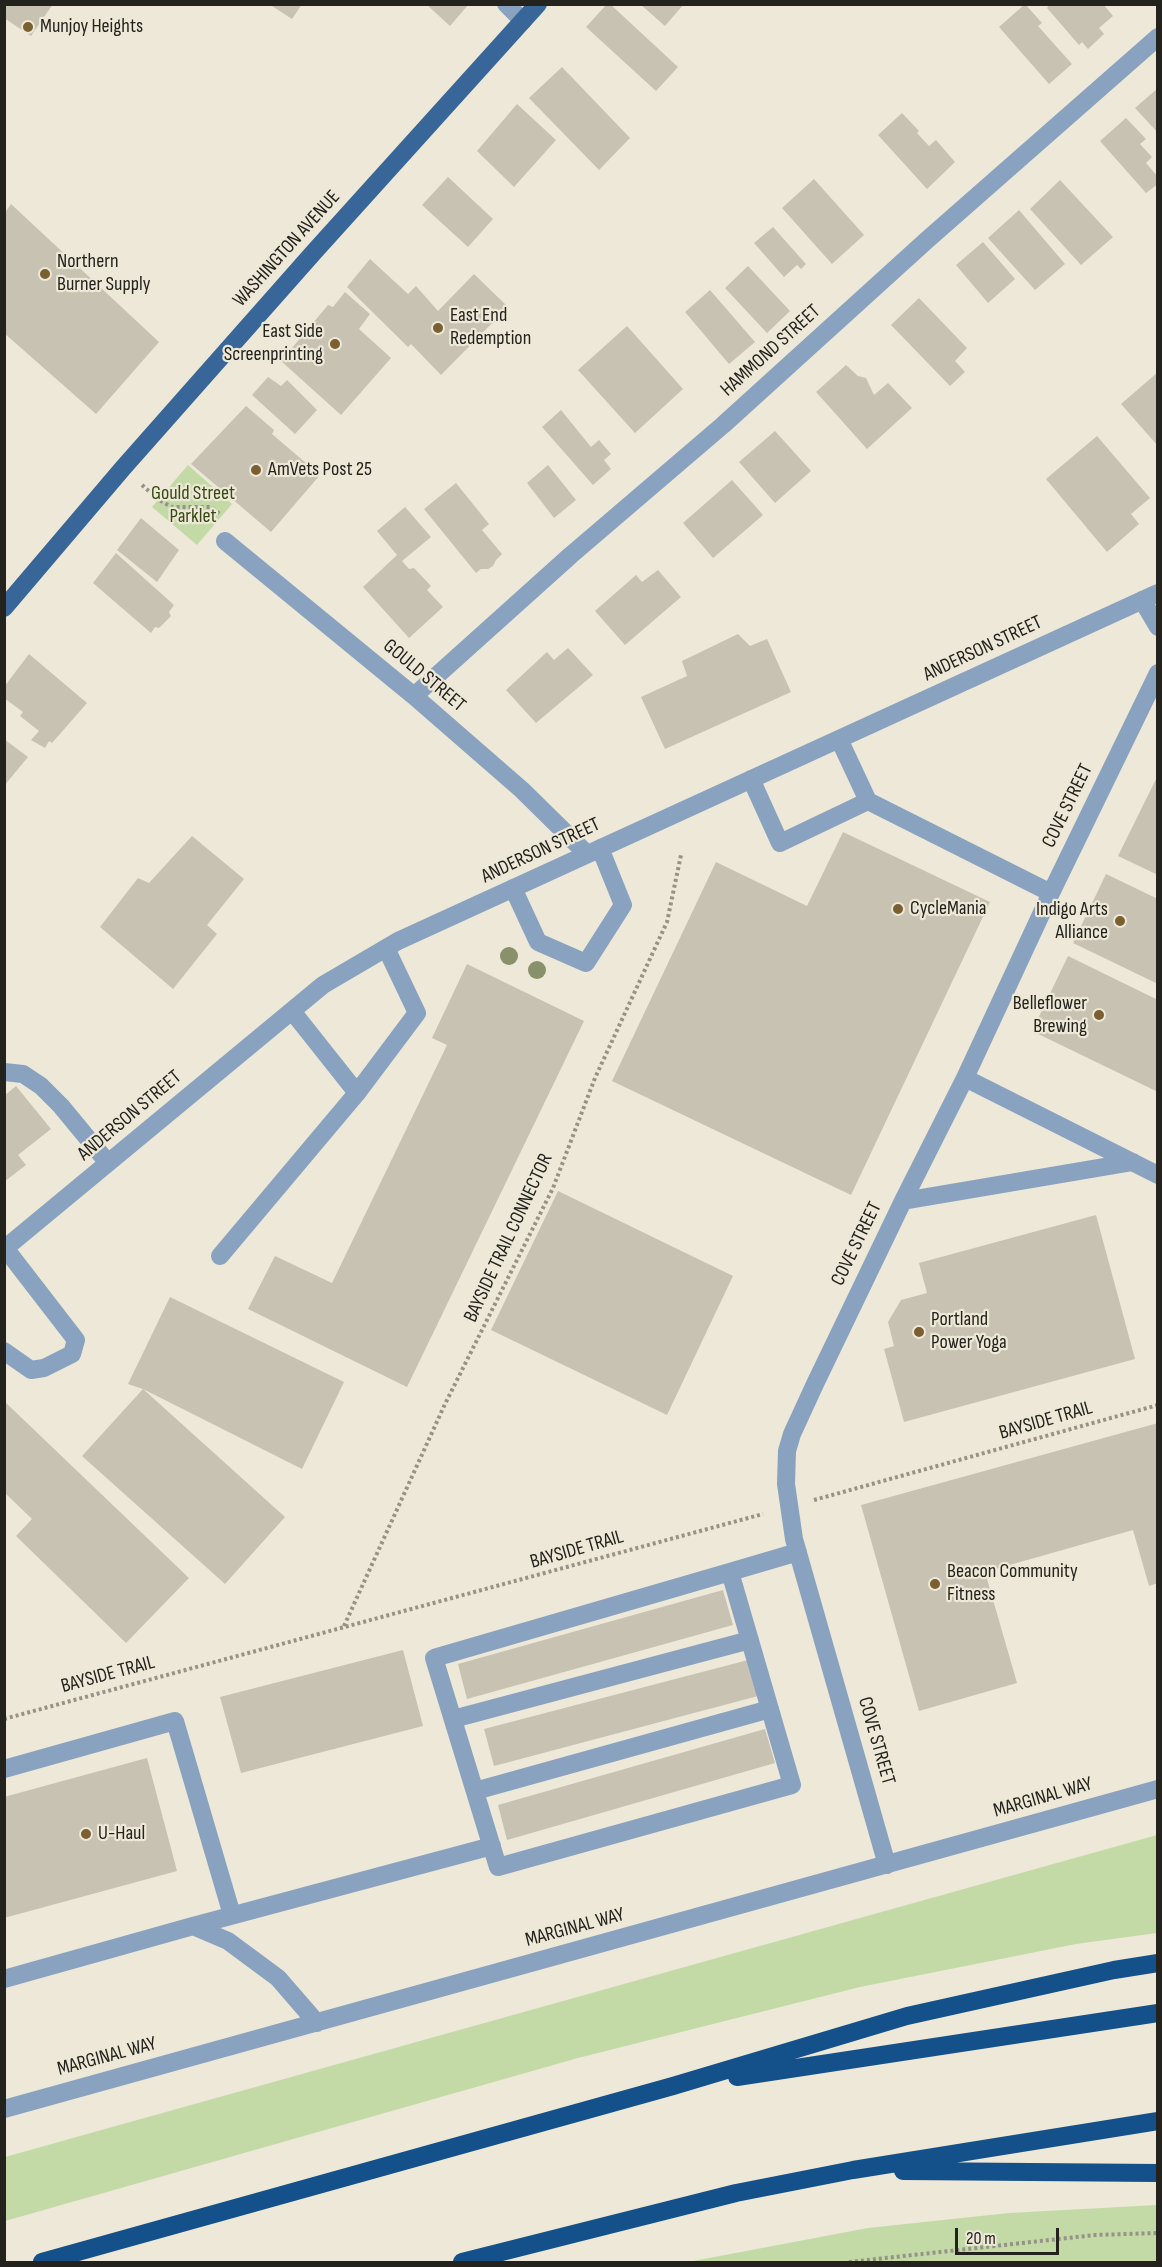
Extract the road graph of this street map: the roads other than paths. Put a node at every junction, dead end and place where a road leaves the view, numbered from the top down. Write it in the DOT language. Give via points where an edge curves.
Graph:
graph roads {
  1 [pos="507,4"];
  2 [pos="538,4"];
  3 [pos="523,21"];
  4 [pos="1158,38"];
  5 [pos="225,541"];
  6 [pos="1150,597"];
  7 [pos="4,608"];
  8 [pos="1158,627"];
  9 [pos="1158,674"];
  10 [pos="414,696"];
  11 [pos="839,739"];
  12 [pos="751,779"];
  13 [pos="868,801"];
  14 [pos="594,851"];
  15 [pos="513,888"];
  16 [pos="1051,893"];
  17 [pos="386,948"];
  18 [pos="292,1011"];
  19 [pos="4,1072"];
  20 [pos="965,1078"];
  21 [pos="357,1093"];
  22 [pos="1133,1162"];
  23 [pos="108,1163"];
  24 [pos="1158,1175"];
  25 [pos="903,1201"];
  26 [pos="5,1249"];
  27 [pos="220,1256"];
  28 [pos="4,1351"];
  29 [pos="798,1552"];
  30 [pos="730,1572"];
  31 [pos="750,1640"];
  32 [pos="770,1709"];
  33 [pos="453,1719"];
  34 [pos="4,1768"];
  35 [pos="1158,1789"];
  36 [pos="475,1791"];
  37 [pos="492,1846"];
  38 [pos="887,1865"];
  39 [pos="232,1915"];
  40 [pos="193,1926"];
  41 [pos="1158,1963"];
  42 [pos="4,1979"];
  43 [pos="1158,2013"];
  44 [pos="316,2023"];
  45 [pos="673,2086"];
  46 [pos="4,2109"];
  47 [pos="1158,2121"];
  48 [pos="854,2170"];
  49 [pos="1158,2173"];
  50 [pos="49,2262"];
  51 [pos="462,2262"];
  1 -- 3 [label="street"];
  2 -- 3 [label="main road, WASHINGTON AVENUE"];
  3 -- 7 [label="main road, WASHINGTON AVENUE" via="123,468"];
  4 -- 10 [label="street, HAMMOND STREET"];
  5 -- 10 [label="street, GOULD STREET"];
  6 -- 8 [label="street"];
  6 -- 11 [label="street, ANDERSON STREET"];
  9 -- 16 [label="street, COVE STREET"];
  10 -- 14 [label="street, GOULD STREET"];
  11 -- 12 [label="street, ANDERSON STREET"];
  11 -- 13 [label="street"];
  12 -- 13 [label="street" via="780,843"];
  12 -- 14 [label="street, ANDERSON STREET"];
  13 -- 16 [label="street"];
  14 -- 15 [label="street, ANDERSON STREET"];
  14 -- 15 [label="street" via="623,905 586,963 538,942"];
  15 -- 17 [label="street, ANDERSON STREET"];
  16 -- 20 [label="street, COVE STREET"];
  17 -- 18 [label="street, ANDERSON STREET" via="323,985"];
  17 -- 21 [label="street" via="417,1013"];
  18 -- 21 [label="street"];
  18 -- 23 [label="street, ANDERSON STREET"];
  19 -- 23 [label="street" via="23,1074 41,1086"];
  20 -- 22 [label="street"];
  20 -- 25 [label="street, COVE STREET"];
  21 -- 27 [label="street"];
  22 -- 24 [label="street"];
  22 -- 25 [label="street"];
  23 -- 26 [label="street, ANDERSON STREET"];
  25 -- 29 [label="street, COVE STREET" via="792,1434 786,1468 788,1507"];
  26 -- 28 [label="street" via="76,1340 72,1354 31,1370"];
  29 -- 30 [label="street"];
  29 -- 38 [label="street, COVE STREET"];
  30 -- 31 [label="street"];
  30 -- 33 [label="street" via="434,1658"];
  31 -- 32 [label="street"];
  31 -- 33 [label="street"];
  32 -- 36 [label="street"];
  32 -- 37 [label="street" via="792,1785 498,1867"];
  33 -- 36 [label="street"];
  34 -- 39 [label="street" via="175,1721"];
  35 -- 38 [label="street, MARGINAL WAY"];
  36 -- 37 [label="street"];
  37 -- 39 [label="street"];
  38 -- 44 [label="street, MARGINAL WAY"];
  39 -- 40 [label="street"];
  40 -- 42 [label="street"];
  40 -- 44 [label="street" via="228,1941 278,1978"];
  41 -- 45 [label="highway" via="907,2016"];
  43 -- 45 [label="highway"];
  44 -- 46 [label="street, MARGINAL WAY"];
  45 -- 50 [label="highway"];
  47 -- 48 [label="highway"];
  48 -- 49 [label="highway"];
  48 -- 51 [label="highway" via="736,2193"];
}
